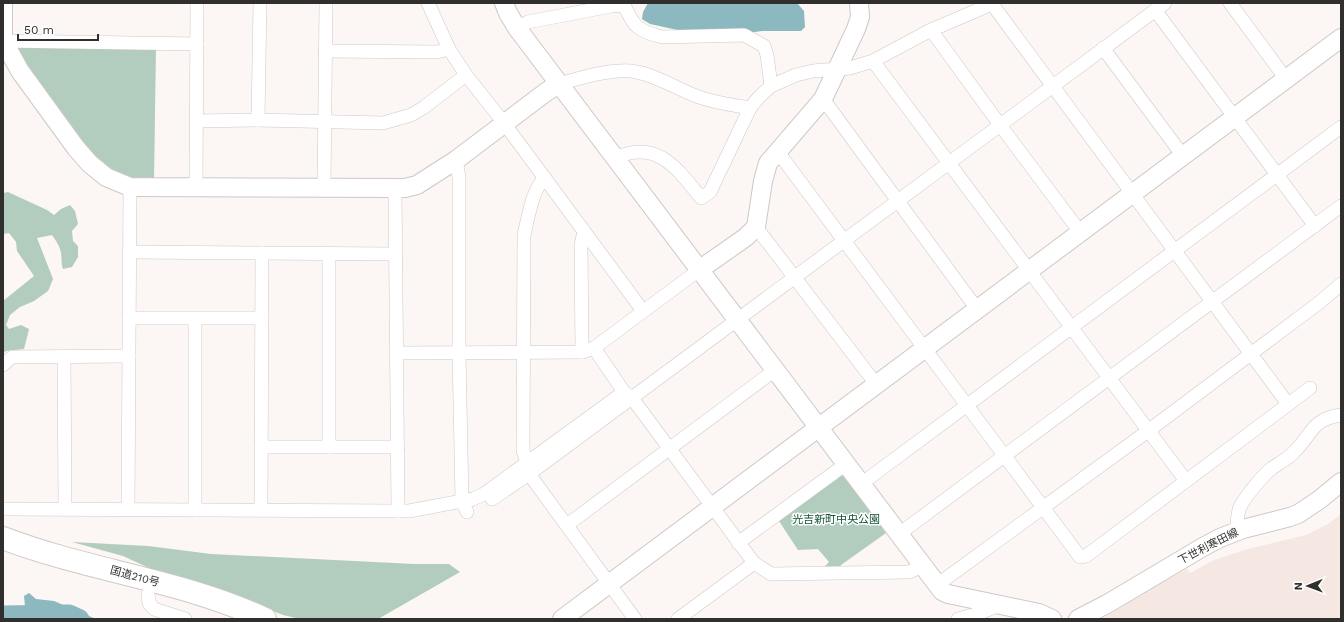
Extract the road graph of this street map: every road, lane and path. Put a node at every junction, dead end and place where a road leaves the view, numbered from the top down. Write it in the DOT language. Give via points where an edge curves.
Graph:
graph roads {
  1 [pos="4,3"];
  2 [pos="197,3"];
  3 [pos="260,3"];
  4 [pos="326,3"];
  5 [pos="428,3"];
  6 [pos="504,3"];
  7 [pos="859,3"];
  8 [pos="993,3"];
  9 [pos="1230,3"];
  10 [pos="624,4"];
  11 [pos="1160,6"];
  12 [pos="572,8"];
  13 [pos="517,28"];
  14 [pos="931,30"];
  15 [pos="4,38"];
  16 [pos="1340,41"];
  17 [pos="197,44"];
  18 [pos="1103,48"];
  19 [pos="449,49"];
  20 [pos="325,51"];
  21 [pos="873,61"];
  22 [pos="837,69"];
  23 [pos="466,75"];
  24 [pos="1286,79"];
  25 [pos="559,84"];
  26 [pos="771,86"];
  27 [pos="1053,86"];
  28 [pos="823,99"];
  29 [pos="750,108"];
  30 [pos="1235,117"];
  31 [pos="258,120"];
  32 [pos="196,121"];
  33 [pos="324,122"];
  34 [pos="504,124"];
  35 [pos="1000,125"];
  36 [pos="1341,127"];
  37 [pos="778,152"];
  38 [pos="1183,156"];
  39 [pos="615,158"];
  40 [pos="456,160"];
  41 [pos="948,163"];
  42 [pos="1277,174"];
  43 [pos="544,178"];
  44 [pos="130,187"];
  45 [pos="196,187"];
  46 [pos="324,187"];
  47 [pos="396,188"];
  48 [pos="1132,194"];
  49 [pos="897,201"];
  50 [pos="1341,206"];
  51 [pos="1315,226"];
  52 [pos="756,227"];
  53 [pos="584,231"];
  54 [pos="1080,232"];
  55 [pos="844,240"];
  56 [pos="1174,250"];
  57 [pos="130,252"];
  58 [pos="262,253"];
  59 [pos="329,254"];
  60 [pos="396,254"];
  61 [pos="699,270"];
  62 [pos="1029,270"];
  63 [pos="794,277"];
  64 [pos="1341,284"];
  65 [pos="1212,302"];
  66 [pos="977,309"];
  67 [pos="644,311"];
  68 [pos="129,318"];
  69 [pos="195,318"];
  70 [pos="262,318"];
  71 [pos="737,320"];
  72 [pos="1071,327"];
  73 [pos="924,348"];
  74 [pos="588,350"];
  75 [pos="459,352"];
  76 [pos="523,352"];
  77 [pos="397,353"];
  78 [pos="1250,353"];
  79 [pos="129,356"];
  80 [pos="64,357"];
  81 [pos="3,365"];
  82 [pos="775,370"];
  83 [pos="1109,378"];
  84 [pos="876,384"];
  85 [pos="1310,388"];
  86 [pos="628,395"];
  87 [pos="1288,404"];
  88 [pos="967,405"];
  89 [pos="1341,415"];
  90 [pos="818,427"];
  91 [pos="1148,431"];
  92 [pos="261,447"];
  93 [pos="329,447"];
  94 [pos="398,448"];
  95 [pos="670,450"];
  96 [pos="1005,456"];
  97 [pos="846,464"];
  98 [pos="528,468"];
  99 [pos="1186,481"];
  100 [pos="1341,482"];
  101 [pos="861,484"];
  102 [pos="492,499"];
  103 [pos="464,506"];
  104 [pos="712,506"];
  105 [pos="1043,508"];
  106 [pos="3,509"];
  107 [pos="65,509"];
  108 [pos="128,509"];
  109 [pos="195,510"];
  110 [pos="261,510"];
  111 [pos="398,511"];
  112 [pos="567,525"];
  113 [pos="1237,531"];
  114 [pos="899,534"];
  115 [pos="3,538"];
  116 [pos="738,543"];
  117 [pos="3,554"];
  118 [pos="754,563"];
  119 [pos="923,566"];
  120 [pos="609,583"];
  121 [pos="937,585"];
  122 [pos="148,594"];
  123 [pos="999,605"];
  124 [pos="185,619"];
  125 [pos="230,619"];
  126 [pos="265,619"];
  127 [pos="562,619"];
  128 [pos="636,619"];
  129 [pos="678,619"];
  130 [pos="958,619"];
  131 [pos="1052,619"];
  132 [pos="1078,619"];
  1 -- 15 [label="street"];
  2 -- 17 [label="street"];
  3 -- 31 [label="street"];
  4 -- 20 [label="street"];
  5 -- 19 [label="street"];
  6 -- 13 [label="street"];
  7 -- 22 [label="street" via="860,17 856,29"];
  8 -- 14 [label="street"];
  8 -- 27 [label="street"];
  9 -- 24 [label="street"];
  10 -- 12 [label="street"];
  10 -- 26 [label="street" via="630,20 637,28 649,34 662,37 744,35 764,46"];
  11 -- 18 [label="street"];
  11 -- 30 [label="street"];
  12 -- 13 [label="street"];
  13 -- 25 [label="street"];
  14 -- 21 [label="street"];
  14 -- 35 [label="street"];
  15 -- 17 [label="street"];
  15 -- 44 [label="street" via="20,71 76,148 106,177"];
  16 -- 24 [label="street"];
  17 -- 32 [label="street"];
  18 -- 27 [label="street"];
  18 -- 38 [label="street"];
  19 -- 20 [label="street" via="437,52"];
  19 -- 23 [label="street"];
  20 -- 33 [label="street"];
  21 -- 22 [label="street"];
  21 -- 41 [label="street"];
  22 -- 26 [label="street" via="796,75"];
  22 -- 28 [label="street"];
  23 -- 33 [label="street" via="410,115 383,123"];
  23 -- 34 [label="street"];
  24 -- 30 [label="street"];
  25 -- 29 [label="street" via="585,77 636,71 653,76 700,98"];
  25 -- 34 [label="street"];
  25 -- 39 [label="street"];
  26 -- 29 [label="street"];
  27 -- 35 [label="street"];
  27 -- 48 [label="street"];
  28 -- 37 [label="street"];
  28 -- 49 [label="street"];
  29 -- 39 [label="street" via="710,192 701,198 681,172 653,152 624,154"];
  30 -- 38 [label="street"];
  30 -- 42 [label="street"];
  31 -- 32 [label="street"];
  31 -- 33 [label="street"];
  32 -- 45 [label="street"];
  33 -- 46 [label="street"];
  34 -- 40 [label="street"];
  34 -- 43 [label="street"];
  35 -- 41 [label="street"];
  35 -- 54 [label="street"];
  36 -- 42 [label="street"];
  37 -- 52 [label="street" via="768,163 762,181"];
  37 -- 55 [label="street"];
  38 -- 48 [label="street"];
  39 -- 61 [label="street"];
  40 -- 47 [label="street" via="417,185"];
  40 -- 75 [label="street" via="459,177"];
  41 -- 49 [label="street"];
  41 -- 62 [label="street"];
  42 -- 51 [label="street"];
  42 -- 56 [label="street"];
  43 -- 53 [label="street"];
  43 -- 76 [label="street" via="539,183 524,235"];
  44 -- 45 [label="street"];
  44 -- 57 [label="street"];
  45 -- 46 [label="street"];
  46 -- 47 [label="street"];
  47 -- 60 [label="street"];
  48 -- 54 [label="street"];
  48 -- 56 [label="street"];
  49 -- 55 [label="street"];
  49 -- 66 [label="street"];
  50 -- 51 [label="street"];
  51 -- 65 [label="street"];
  52 -- 61 [label="street"];
  52 -- 63 [label="street"];
  53 -- 67 [label="street"];
  53 -- 74 [label="street" via="581,245"];
  54 -- 62 [label="street"];
  55 -- 63 [label="street"];
  55 -- 73 [label="street"];
  56 -- 65 [label="street"];
  56 -- 72 [label="street"];
  57 -- 58 [label="street"];
  57 -- 68 [label="street"];
  58 -- 59 [label="street"];
  58 -- 70 [label="street"];
  59 -- 60 [label="street"];
  59 -- 93 [label="street"];
  60 -- 77 [label="street"];
  61 -- 67 [label="street"];
  61 -- 71 [label="street"];
  62 -- 66 [label="street"];
  62 -- 72 [label="street"];
  63 -- 71 [label="street"];
  63 -- 84 [label="street"];
  64 -- 78 [label="street"];
  65 -- 78 [label="street"];
  65 -- 83 [label="street"];
  66 -- 73 [label="street"];
  67 -- 74 [label="street"];
  68 -- 69 [label="street"];
  68 -- 79 [label="street"];
  69 -- 70 [label="street"];
  69 -- 109 [label="street"];
  70 -- 92 [label="street"];
  71 -- 82 [label="street"];
  71 -- 86 [label="street"];
  72 -- 83 [label="street"];
  72 -- 88 [label="street"];
  73 -- 84 [label="street"];
  73 -- 88 [label="street"];
  74 -- 76 [label="street"];
  74 -- 86 [label="street"];
  75 -- 76 [label="street"];
  75 -- 77 [label="street"];
  75 -- 103 [label="street"];
  76 -- 98 [label="street" via="523,451"];
  77 -- 94 [label="street"];
  78 -- 87 [label="street"];
  78 -- 91 [label="street"];
  79 -- 80 [label="street"];
  79 -- 108 [label="street"];
  80 -- 81 [label="street" via="12,357"];
  80 -- 107 [label="street"];
  82 -- 90 [label="street"];
  82 -- 95 [label="street"];
  83 -- 91 [label="street"];
  83 -- 96 [label="street"];
  84 -- 90 [label="street"];
  85 -- 87 [label="street"];
  86 -- 95 [label="street"];
  86 -- 98 [label="street"];
  87 -- 99 [label="street"];
  88 -- 96 [label="street"];
  88 -- 101 [label="street"];
  89 -- 113 [label="street" via="1314,427 1293,454 1263,476 1240,507"];
  90 -- 97 [label="street"];
  90 -- 104 [label="street"];
  91 -- 99 [label="street"];
  91 -- 105 [label="street"];
  92 -- 93 [label="street"];
  92 -- 110 [label="street"];
  93 -- 94 [label="street"];
  94 -- 111 [label="street"];
  95 -- 104 [label="street"];
  95 -- 112 [label="street"];
  96 -- 105 [label="street"];
  96 -- 114 [label="street"];
  97 -- 101 [label="street"];
  97 -- 116 [label="street"];
  98 -- 102 [label="street"];
  98 -- 103 [label="street"];
  98 -- 112 [label="street"];
  99 -- 105 [label="street" via="1086,556 1080,557"];
  100 -- 113 [label="street, 下世利寒田線" via="1298,514"];
  101 -- 114 [label="street"];
  103 -- 111 [label="street"];
  104 -- 116 [label="street"];
  104 -- 120 [label="street"];
  105 -- 121 [label="street"];
  106 -- 107 [label="street"];
  107 -- 108 [label="street"];
  108 -- 109 [label="street"];
  109 -- 110 [label="street"];
  110 -- 111 [label="street"];
  112 -- 120 [label="street"];
  113 -- 132 [label="street, 下世利寒田線" via="1202,547"];
  114 -- 119 [label="street"];
  115 -- 126 [label="highway, 国道210号" via="188,590 232,604"];
  116 -- 118 [label="street"];
  117 -- 122 [label="highway, 国道210号"];
  118 -- 119 [label="street" via="771,574 909,572"];
  118 -- 129 [label="street"];
  119 -- 121 [label="street"];
  120 -- 127 [label="street"];
  120 -- 128 [label="street"];
  121 -- 123 [label="street" via="948,594"];
  122 -- 124 [label="street" via="148,603 154,609"];
  122 -- 125 [label="highway, 国道210号"];
  123 -- 130 [label="street"];
  123 -- 131 [label="street" via="1043,614"];
}
